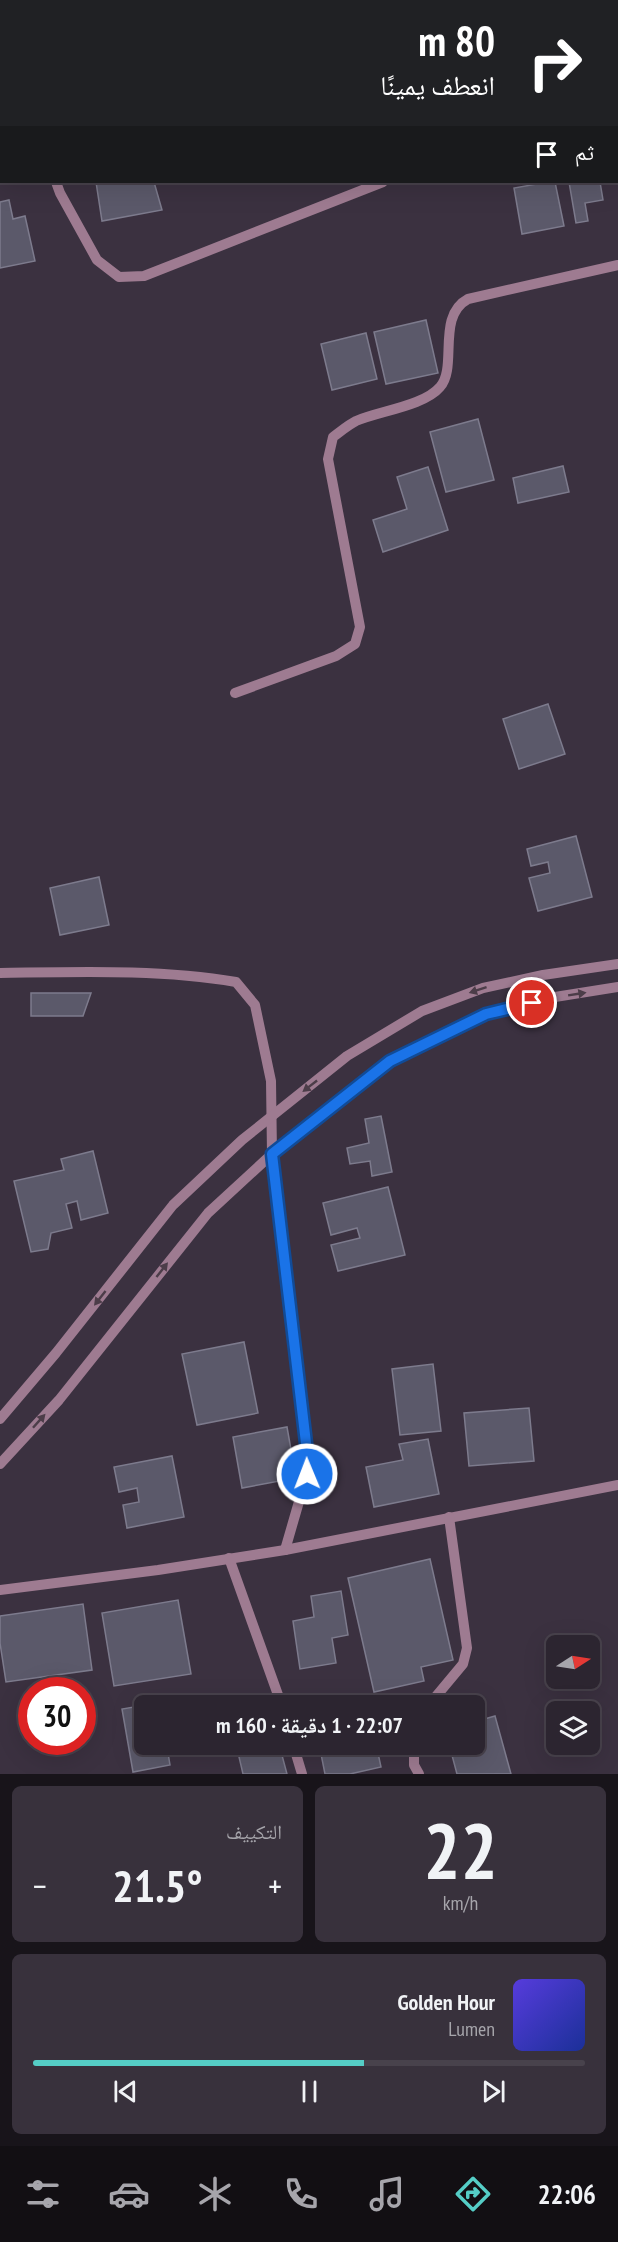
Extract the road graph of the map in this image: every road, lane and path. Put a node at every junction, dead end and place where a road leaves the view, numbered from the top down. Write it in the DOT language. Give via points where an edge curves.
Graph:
graph roads {
  1 [pos="56,183"];
  2 [pos="380,183"];
  3 [pos="618,265"];
  4 [pos="235,693"];
  5 [pos="618,964"];
  6 [pos="0,974"];
  7 [pos="618,987"];
  8 [pos="271,1116"];
  9 [pos="272,1154"];
  10 [pos="0,1419"];
  11 [pos="0,1464"];
  12 [pos="618,1485"];
  13 [pos="449,1517"];
  14 [pos="285,1550"];
  15 [pos="229,1558"];
  16 [pos="0,1590"];
  17 [pos="278,1695"];
  18 [pos="437,1695"];
  19 [pos="296,1755"];
  20 [pos="414,1755"];
  21 [pos="302,1774"];
  22 [pos="419,1774"];
  1 -- 2 [label="street" via="97,260 119,277 144,276"];
  3 -- 4 [label="street" via="459,304 452,319 446,379 440,388 355,422 333,437 328,459 360,627 355,644 336,656"];
  5 -- 8 [label="street, one-way" via="483,988 422,1011 347,1056"];
  6 -- 8 [label="street" via="173,974 236,982 255,1005 271,1081"];
  9 -- 7 [label="street, one-way" via="390,1061 486,1014"];
  8 -- 9 [label="street"];
  8 -- 10 [label="street, one-way" via="173,1205"];
  11 -- 9 [label="street, one-way" via="59,1400 208,1213"];
  9 -- 14 [label="street" via="308,1460"];
  12 -- 13 [label="street"];
  13 -- 14 [label="street"];
  13 -- 18 [label="street" via="467,1648 463,1664"];
  14 -- 15 [label="street"];
  15 -- 16 [label="street"];
  15 -- 17 [label="street"];
  19 -- 21 [label="street"];
  20 -- 22 [label="street"];
}
